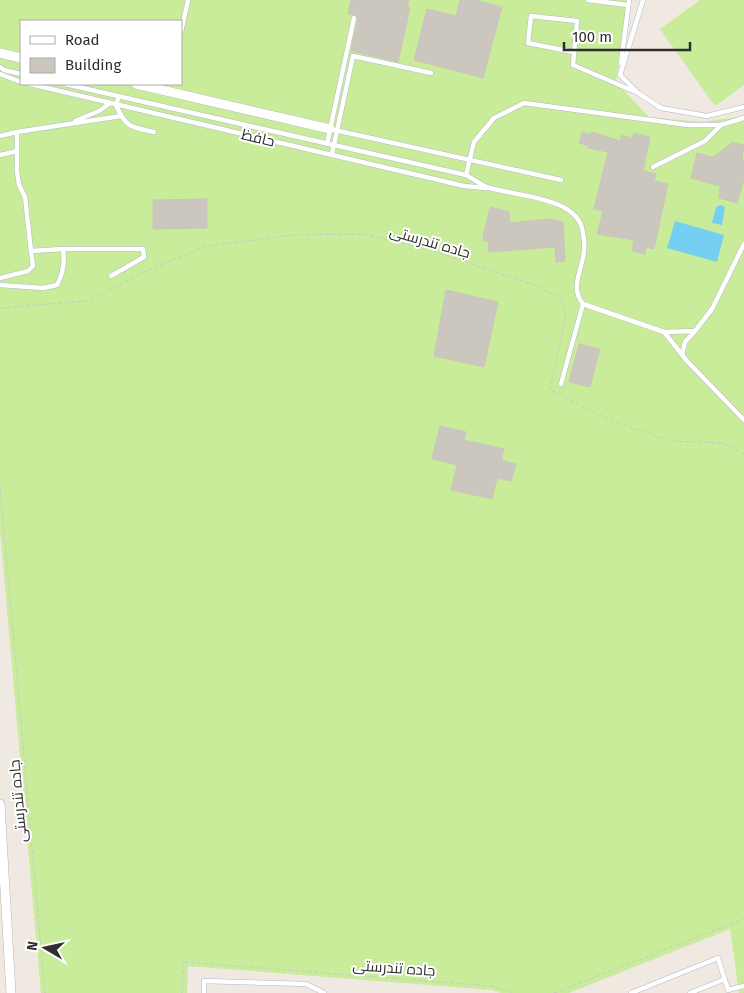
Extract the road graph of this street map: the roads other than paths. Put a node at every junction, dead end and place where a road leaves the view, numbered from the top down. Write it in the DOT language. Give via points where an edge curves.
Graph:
graph roads {
  1 [pos="188,0"];
  2 [pos="588,0"];
  3 [pos="643,0"];
  4 [pos="628,2"];
  5 [pos="354,18"];
  6 [pos="182,27"];
  7 [pos="573,52"];
  8 [pos="0,53"];
  9 [pos="20,58"];
  10 [pos="0,67"];
  11 [pos="431,73"];
  12 [pos="0,74"];
  13 [pos="20,74"];
  14 [pos="620,75"];
  15 [pos="20,82"];
  16 [pos="34,85"];
  17 [pos="70,85"];
  18 [pos="140,85"];
  19 [pos="638,93"];
  20 [pos="119,96"];
  21 [pos="109,104"];
  22 [pos="116,105"];
  23 [pos="744,107"];
  24 [pos="121,116"];
  25 [pos="744,118"];
  26 [pos="70,123"];
  27 [pos="721,126"];
  28 [pos="333,130"];
  29 [pos="17,132"];
  30 [pos="154,132"];
  31 [pos="0,136"];
  32 [pos="327,144"];
  33 [pos="334,145"];
  34 [pos="17,151"];
  35 [pos="332,154"];
  36 [pos="0,155"];
  37 [pos="470,160"];
  38 [pos="653,167"];
  39 [pos="466,175"];
  40 [pos="561,180"];
  41 [pos="488,188"];
  42 [pos="744,244"];
  43 [pos="63,249"];
  44 [pos="31,251"];
  45 [pos="111,276"];
  46 [pos="0,278"];
  47 [pos="0,285"];
  48 [pos="583,304"];
  49 [pos="694,330"];
  50 [pos="664,332"];
  51 [pos="682,355"];
  52 [pos="561,384"];
  53 [pos="744,420"];
  54 [pos="0,804"];
  55 [pos="3,893"];
  56 [pos="725,979"];
  57 [pos="744,986"];
  58 [pos="728,991"];
  59 [pos="11,993"];
  60 [pos="204,993"];
  61 [pos="324,993"];
  62 [pos="631,993"];
  63 [pos="690,993"];
  1 -- 6 [label="lane"];
  2 -- 4 [label="lane"];
  3 -- 14 [label="lane"];
  4 -- 14 [label="lane"];
  5 -- 28 [label="lane"];
  7 -- 7 [label="lane" via="528,43 531,16 577,21"];
  7 -- 19 [label="lane" via="573,65"];
  8 -- 9 [label="street"];
  10 -- 13 [label="lane"];
  11 -- 28 [label="lane" via="353,56"];
  12 -- 15 [label="lane"];
  14 -- 19 [label="lane"];
  16 -- 21 [label="lane, حافظ"];
  17 -- 20 [label="lane, حافظ"];
  18 -- 28 [label="street"];
  19 -- 23 [label="lane" via="661,108 707,116"];
  20 -- 22 [label="lane"];
  20 -- 32 [label="lane, حافظ"];
  21 -- 22 [label="lane, حافظ"];
  21 -- 26 [label="lane"];
  22 -- 24 [label="lane"];
  22 -- 35 [label="lane, حافظ"];
  24 -- 26 [label="lane"];
  24 -- 30 [label="lane" via="130,127"];
  25 -- 27 [label="lane"];
  26 -- 29 [label="lane"];
  27 -- 37 [label="lane" via="688,126 524,103 494,118 474,142"];
  27 -- 38 [label="lane" via="705,142"];
  28 -- 32 [label="lane"];
  28 -- 33 [label="lane"];
  28 -- 37 [label="lane"];
  29 -- 31 [label="lane"];
  29 -- 34 [label="lane"];
  32 -- 33 [label="lane, حافظ"];
  33 -- 35 [label="lane"];
  33 -- 39 [label="lane, حافظ"];
  34 -- 36 [label="lane"];
  34 -- 44 [label="lane" via="17,171 25,197"];
  35 -- 41 [label="lane, حافظ" via="464,186"];
  37 -- 39 [label="lane"];
  37 -- 40 [label="lane"];
  39 -- 41 [label="lane, حافظ"];
  41 -- 48 [label="lane" via="556,204 578,218 583,229 584,250 576,289"];
  42 -- 49 [label="lane" via="712,309"];
  43 -- 44 [label="lane"];
  43 -- 45 [label="lane" via="143,249 144,257"];
  43 -- 47 [label="lane" via="62,276 57,285 43,288"];
  44 -- 46 [label="lane" via="33,266 28,271"];
  48 -- 50 [label="lane"];
  48 -- 52 [label="lane"];
  49 -- 50 [label="lane"];
  49 -- 51 [label="lane" via="685,342"];
  50 -- 51 [label="lane"];
  51 -- 53 [label="lane"];
  54 -- 55 [label="street"];
  55 -- 59 [label="street"];
  56 -- 58 [label="lane"];
  56 -- 62 [label="lane" via="718,958"];
  56 -- 63 [label="lane"];
  57 -- 58 [label="lane"];
  60 -- 61 [label="lane" via="204,981 306,984"];
}
